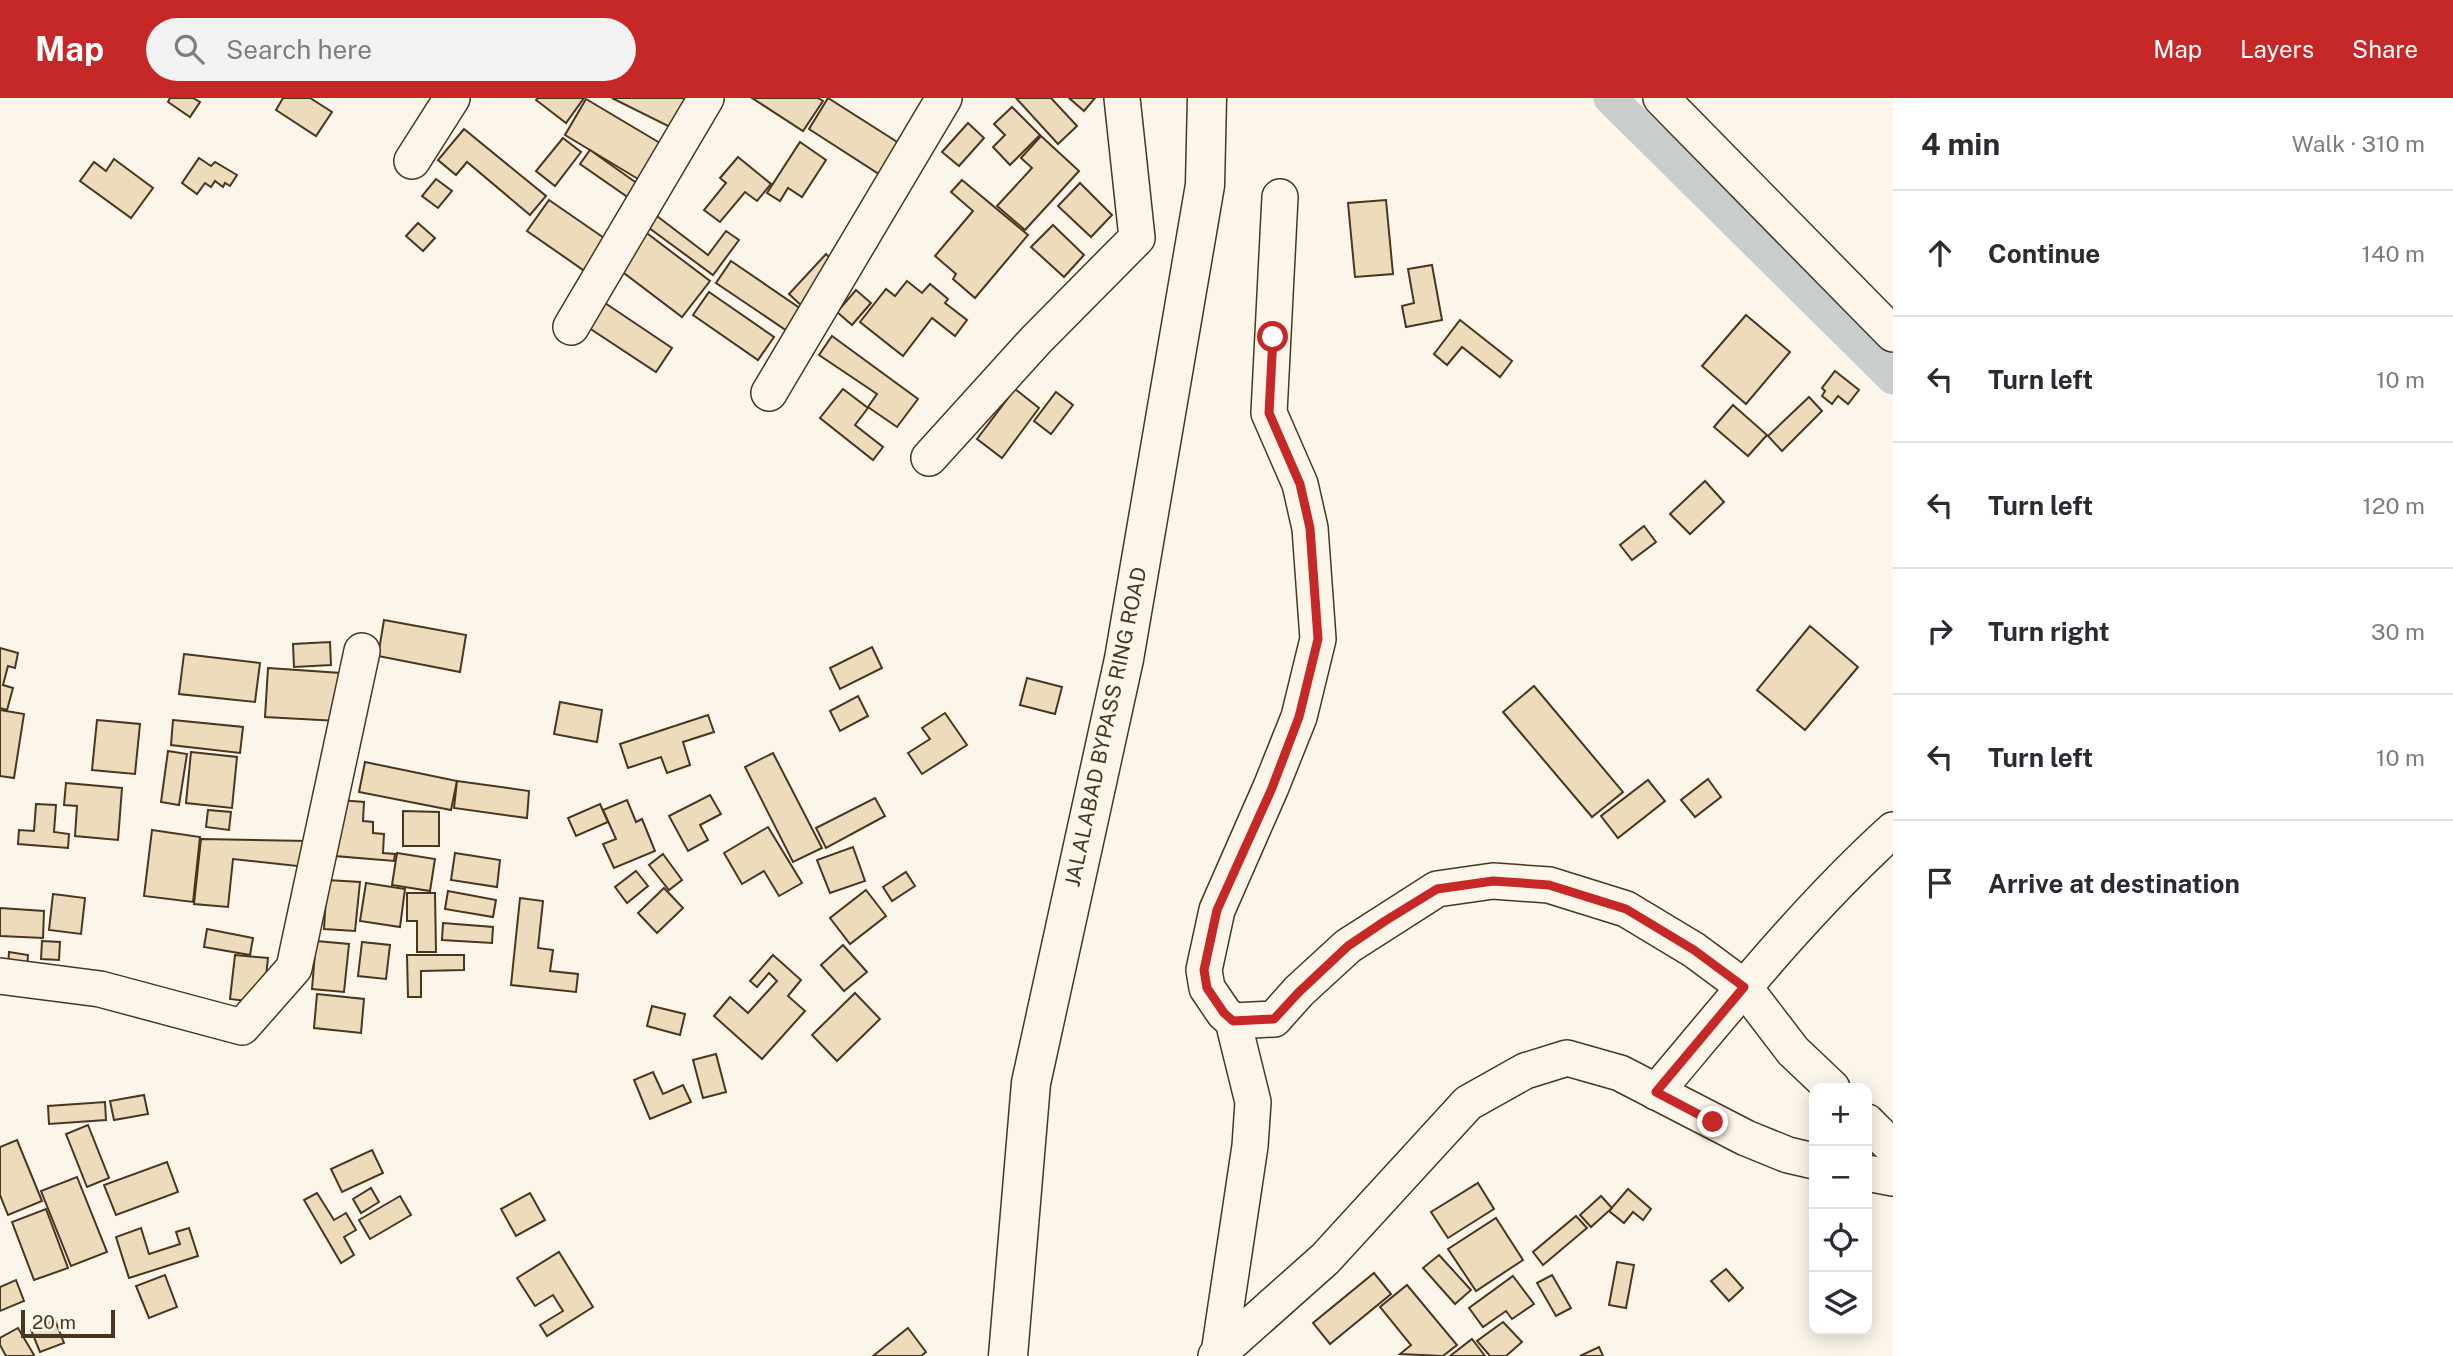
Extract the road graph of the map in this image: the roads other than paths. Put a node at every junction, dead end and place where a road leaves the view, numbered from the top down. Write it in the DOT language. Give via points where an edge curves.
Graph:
graph roads {
  1 [pos="452,98"];
  2 [pos="706,98"];
  3 [pos="944,98"];
  4 [pos="1122,98"];
  5 [pos="1207,98"];
  6 [pos="1661,98"];
  7 [pos="412,161"];
  8 [pos="1280,197"];
  9 [pos="571,327"];
  10 [pos="1893,333"];
  11 [pos="769,393"];
  12 [pos="929,458"];
  13 [pos="362,651"];
  14 [pos="1893,830"];
  15 [pos="0,976"];
  16 [pos="1744,987"];
  17 [pos="1233,1021"];
  18 [pos="1827,1083"];
  19 [pos="1656,1092"];
  20 [pos="1872,1127"];
  21 [pos="1893,1148"];
  22 [pos="1809,1160"];
  23 [pos="1872,1174"];
  24 [pos="1893,1178"];
  25 [pos="1217,1354"];
  26 [pos="1007,1356"];
  1 -- 7 [label="street"];
  2 -- 9 [label="street"];
  3 -- 11 [label="street"];
  4 -- 12 [label="street" via="1137,238"];
  5 -- 26 [label="highway, JALALABAD BYPASS RING ROAD" via="1205,185 1126,645 1031,1083"];
  6 -- 10 [label="street"];
  8 -- 17 [label="street" via="1269,413 1300,484 1310,528 1318,639 1299,717 1217,910 1204,970 1207,988"];
  13 -- 15 [label="street" via="294,968 242,1027 100,989"];
  14 -- 16 [label="street" via="1818,903"];
  16 -- 17 [label="street" via="1626,909 1549,885 1493,881 1437,889 1348,946 1274,1019"];
  16 -- 18 [label="street" via="1793,1051"];
  16 -- 19 [label="street"];
  17 -- 25 [label="street" via="1253,1102"];
  19 -- 22 [label="street" via="1746,1138"];
  19 -- 25 [label="street" via="1620,1073 1567,1058 1525,1071 1468,1103 1325,1259"];
  20 -- 21 [label="street"];
  23 -- 24 [label="street"];
}
